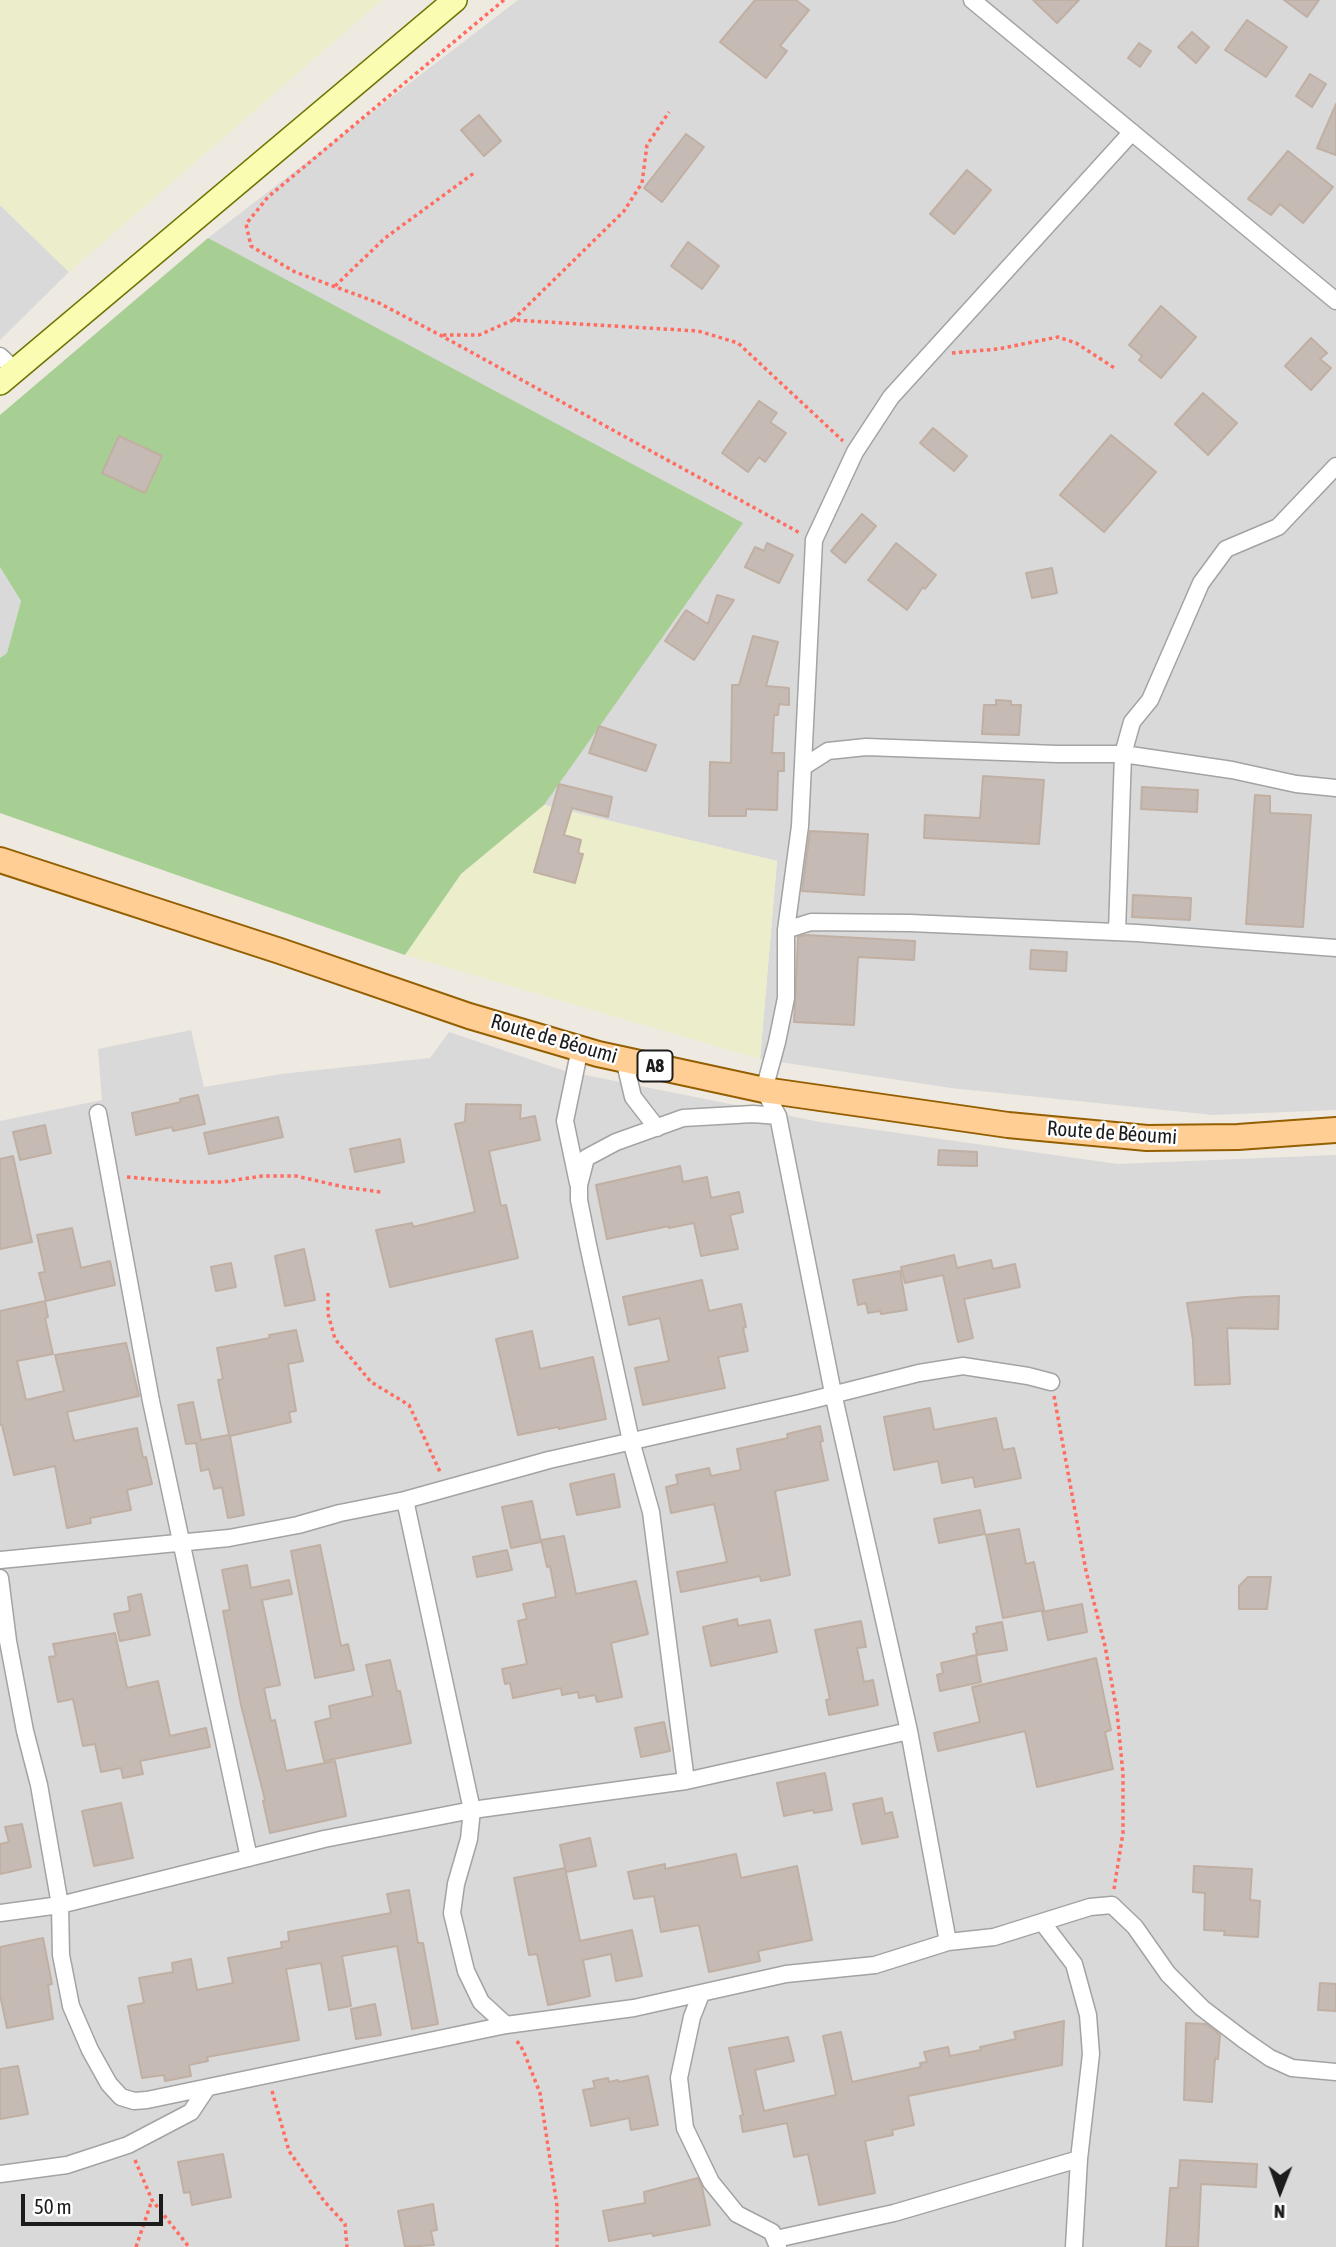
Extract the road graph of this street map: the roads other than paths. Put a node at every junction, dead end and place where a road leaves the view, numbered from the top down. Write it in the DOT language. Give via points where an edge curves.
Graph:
graph roads {
  1 [pos="454,0"];
  2 [pos="972,0"];
  3 [pos="1132,132"];
  4 [pos="1336,301"];
  5 [pos="5,370"];
  6 [pos="1336,466"];
  7 [pos="1123,754"];
  8 [pos="803,767"];
  9 [pos="1336,788"];
  10 [pos="0,860"];
  11 [pos="786,930"];
  12 [pos="1117,932"];
  13 [pos="1336,948"];
  14 [pos="580,1048"];
  15 [pos="624,1059"];
  16 [pos="764,1090"];
  17 [pos="98,1113"];
  18 [pos="778,1116"];
  19 [pos="657,1128"];
  20 [pos="1336,1130"];
  21 [pos="579,1185"];
  22 [pos="1051,1382"];
  23 [pos="833,1393"];
  24 [pos="631,1441"];
  25 [pos="405,1500"];
  26 [pos="182,1543"];
  27 [pos="0,1560"];
  28 [pos="0,1578"];
  29 [pos="909,1731"];
  30 [pos="686,1781"];
  31 [pos="472,1810"];
  32 [pos="249,1858"];
  33 [pos="60,1905"];
  34 [pos="0,1913"];
  35 [pos="1042,1922"];
  36 [pos="947,1942"];
  37 [pos="701,1994"];
  38 [pos="506,2025"];
  39 [pos="1336,2072"];
  40 [pos="207,2088"];
  41 [pos="1079,2159"];
  42 [pos="0,2174"];
  43 [pos="777,2243"];
  44 [pos="1074,2247"];
  1 -- 5 [label="main road"];
  2 -- 3 [label="street"];
  3 -- 4 [label="street"];
  3 -- 8 [label="street" via="891,397 855,452 814,541"];
  6 -- 7 [label="street" via="1278,527 1226,549 1201,583 1150,700 1132,722"];
  7 -- 8 [label="street" via="866,747 828,751"];
  7 -- 9 [label="street"];
  7 -- 12 [label="street"];
  8 -- 11 [label="street"];
  10 -- 14 [label="main road, Route de Béoumi / A8" via="469,1016"];
  11 -- 12 [label="street" via="835,921"];
  11 -- 16 [label="street" via="786,998"];
  12 -- 13 [label="street"];
  14 -- 15 [label="main road, Route de Béoumi / A8"];
  14 -- 21 [label="street" via="565,1121"];
  15 -- 16 [label="main road, Route de Béoumi / A8"];
  15 -- 19 [label="street" via="633,1097"];
  16 -- 18 [label="street"];
  16 -- 20 [label="main road, Route de Béoumi / A8" via="1008,1125 1146,1138"];
  17 -- 26 [label="street"];
  18 -- 19 [label="street" via="683,1118"];
  18 -- 23 [label="street"];
  19 -- 21 [label="street" via="586,1158"];
  21 -- 24 [label="street" via="583,1223"];
  22 -- 23 [label="street" via="963,1366"];
  23 -- 24 [label="street"];
  23 -- 29 [label="street"];
  24 -- 25 [label="street"];
  24 -- 30 [label="street" via="650,1512"];
  25 -- 26 [label="street" via="229,1538"];
  25 -- 31 [label="street"];
  26 -- 27 [label="street"];
  26 -- 32 [label="street"];
  28 -- 33 [label="street" via="8,1641"];
  29 -- 30 [label="street"];
  29 -- 36 [label="street"];
  30 -- 31 [label="street"];
  31 -- 32 [label="street"];
  31 -- 38 [label="street" via="452,1913 466,1971 481,2002"];
  32 -- 33 [label="street"];
  33 -- 34 [label="street"];
  33 -- 40 [label="street" via="61,1955 71,2006 109,2084 121,2097 134,2101"];
  35 -- 36 [label="street" via="994,1937"];
  35 -- 39 [label="street" via="1112,1905 1135,1927 1168,1974 1234,2032 1293,2068"];
  35 -- 41 [label="street" via="1074,1964 1088,2015 1091,2054"];
  36 -- 37 [label="street" via="875,1965 786,1975"];
  37 -- 38 [label="street"];
  37 -- 43 [label="street" via="679,2078 685,2128 711,2182 737,2214 772,2232"];
  38 -- 40 [label="street"];
  40 -- 42 [label="street" via="191,2112 128,2145 68,2165"];
  41 -- 43 [label="street"];
  41 -- 44 [label="street"];
}
